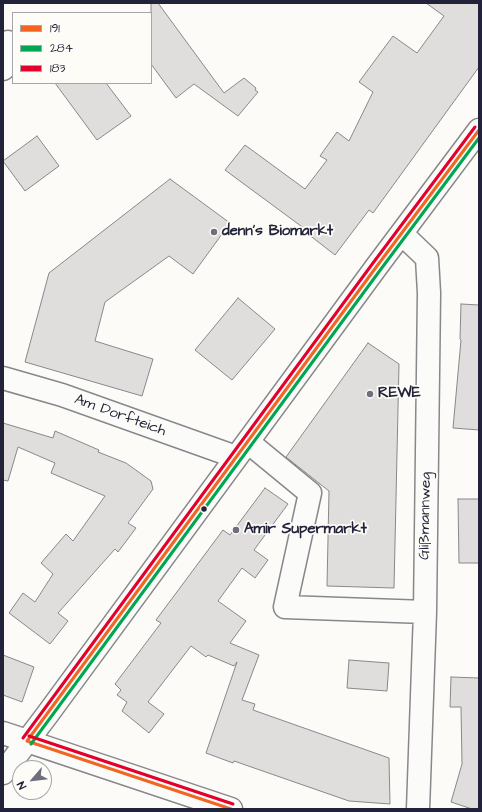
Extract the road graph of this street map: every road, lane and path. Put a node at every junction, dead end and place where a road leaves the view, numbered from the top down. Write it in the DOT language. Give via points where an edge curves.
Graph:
graph roads {
  1 [pos="8,42"];
  2 [pos="3,69"];
  3 [pos="479,130"];
  4 [pos="402,234"];
  5 [pos="3,378"];
  6 [pos="242,450"];
  7 [pos="425,612"];
  8 [pos="3,733"];
  9 [pos="27,741"];
  10 [pos="3,773"];
  11 [pos="231,809"];
  12 [pos="418,809"];
  1 -- 2 [label="street"];
  3 -- 4 [label="street"];
  4 -- 6 [label="street"];
  4 -- 7 [label="street, Glißmannweg" via="427,258 429,293"];
  5 -- 6 [label="street, Am Dorfteich"];
  6 -- 7 [label="street, Am Dorfteich" via="310,493 285,607"];
  6 -- 9 [label="street"];
  7 -- 12 [label="street, Glißmannweg"];
  8 -- 9 [label="street"];
  9 -- 10 [label="street"];
  9 -- 11 [label="street"];
}
